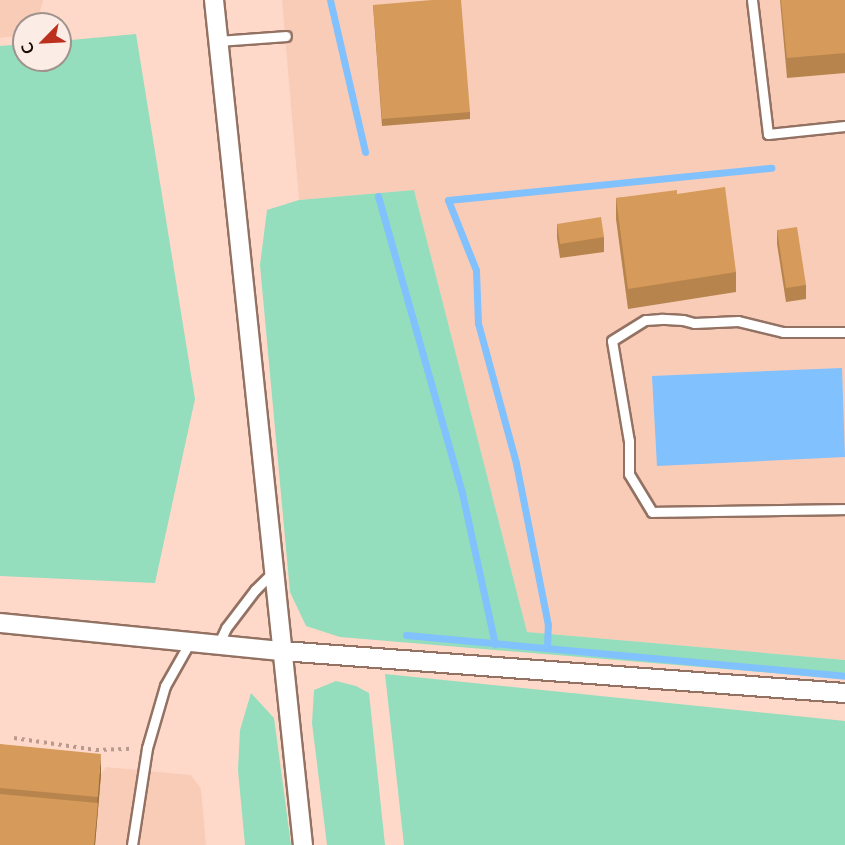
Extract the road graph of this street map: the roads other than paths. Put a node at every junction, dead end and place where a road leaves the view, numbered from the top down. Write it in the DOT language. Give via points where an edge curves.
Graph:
graph roads {
  1 [pos="214,0"];
  2 [pos="752,0"];
  3 [pos="286,36"];
  4 [pos="219,41"];
  5 [pos="845,126"];
  6 [pos="845,332"];
  7 [pos="845,508"];
  8 [pos="274,571"];
  9 [pos="0,623"];
  10 [pos="191,640"];
  11 [pos="219,643"];
  12 [pos="282,651"];
  13 [pos="845,693"];
  14 [pos="132,845"];
  15 [pos="303,845"];
  1 -- 4 [label="street"];
  2 -- 5 [label="lane" via="768,134"];
  3 -- 4 [label="lane"];
  4 -- 8 [label="street"];
  6 -- 7 [label="lane" via="783,332 738,321 694,323 661,319 645,320 612,341 629,441 629,474 652,512"];
  8 -- 11 [label="lane" via="240,609"];
  8 -- 12 [label="street"];
  9 -- 10 [label="street"];
  10 -- 11 [label="street"];
  10 -- 14 [label="lane" via="165,686 147,748"];
  11 -- 12 [label="street"];
  12 -- 13 [label="street"];
  12 -- 15 [label="street"];
}
